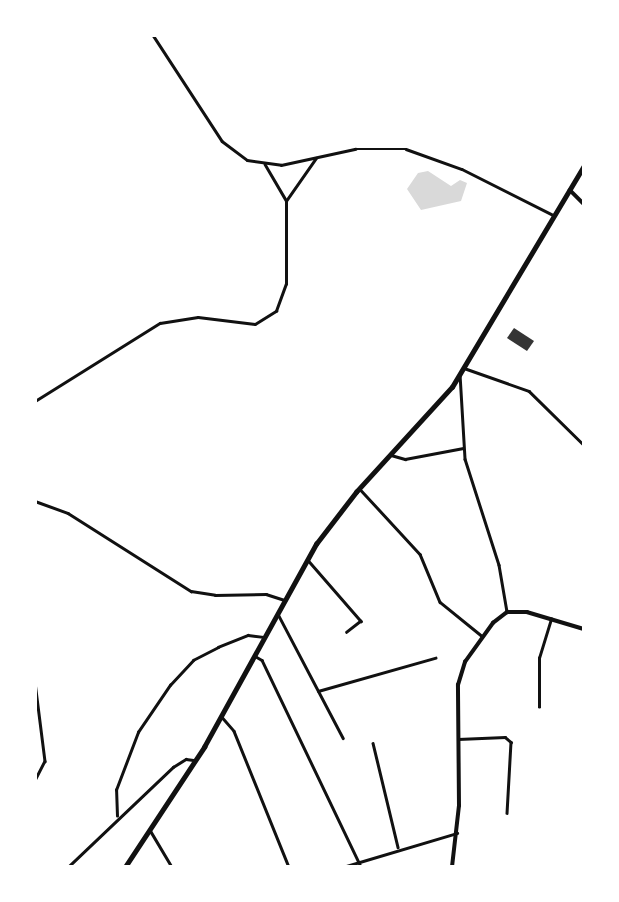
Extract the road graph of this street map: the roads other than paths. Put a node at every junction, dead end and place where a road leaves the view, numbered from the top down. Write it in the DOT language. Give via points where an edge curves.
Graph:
graph roads {
  1 [pos="153,35"];
  2 [pos="316,158"];
  3 [pos="264,165"];
  4 [pos="584,166"];
  5 [pos="570,190"];
  6 [pos="286,201"];
  7 [pos="584,204"];
  8 [pos="555,216"];
  9 [pos="464,368"];
  10 [pos="460,374"];
  11 [pos="35,401"];
  12 [pos="584,445"];
  13 [pos="463,447"];
  14 [pos="391,455"];
  15 [pos="359,488"];
  16 [pos="35,501"];
  17 [pos="307,559"];
  18 [pos="284,600"];
  19 [pos="507,612"];
  20 [pos="277,614"];
  21 [pos="551,620"];
  22 [pos="584,629"];
  23 [pos="347,632"];
  24 [pos="482,636"];
  25 [pos="265,638"];
  26 [pos="255,656"];
  27 [pos="435,658"];
  28 [pos="35,682"];
  29 [pos="318,691"];
  30 [pos="36,699"];
  31 [pos="540,707"];
  32 [pos="222,718"];
  33 [pos="343,738"];
  34 [pos="458,739"];
  35 [pos="373,743"];
  36 [pos="196,762"];
  37 [pos="35,782"];
  38 [pos="507,813"];
  39 [pos="117,816"];
  40 [pos="150,830"];
  41 [pos="457,833"];
  42 [pos="398,847"];
  43 [pos="359,861"];
  44 [pos="68,867"];
  45 [pos="125,867"];
  46 [pos="172,867"];
  47 [pos="289,867"];
  48 [pos="343,867"];
  49 [pos="361,867"];
  50 [pos="452,867"];
  1 -- 3 [label="street" via="222,141 239,156"];
  2 -- 3 [label="street"];
  2 -- 6 [label="street"];
  2 -- 8 [label="street" via="372,147 421,153"];
  3 -- 6 [label="street"];
  4 -- 5 [label="main road"];
  5 -- 7 [label="main road"];
  5 -- 8 [label="main road"];
  6 -- 11 [label="street" via="286,284 282,303 270,318 247,324 198,317 160,323"];
  8 -- 9 [label="main road"];
  9 -- 10 [label="main road"];
  9 -- 12 [label="street" via="529,391"];
  10 -- 13 [label="street"];
  10 -- 14 [label="main road"];
  13 -- 14 [label="street" via="405,459"];
  13 -- 19 [label="street" via="499,565"];
  14 -- 15 [label="main road"];
  15 -- 17 [label="main road"];
  15 -- 24 [label="street" via="420,554 440,602"];
  16 -- 18 [label="street" via="68,513 191,591 266,594"];
  17 -- 18 [label="main road"];
  17 -- 23 [label="street" via="361,621"];
  18 -- 20 [label="main road"];
  19 -- 21 [label="main road"];
  19 -- 24 [label="main road"];
  20 -- 25 [label="main road"];
  20 -- 29 [label="street"];
  21 -- 22 [label="main road"];
  21 -- 31 [label="street" via="539,659"];
  24 -- 34 [label="main road" via="460,676"];
  25 -- 26 [label="main road"];
  25 -- 39 [label="street" via="248,635 218,647 193,660 170,685 138,732 116,790"];
  26 -- 32 [label="main road"];
  26 -- 43 [label="street" via="262,660"];
  27 -- 29 [label="street"];
  28 -- 30 [label="street"];
  29 -- 33 [label="street"];
  30 -- 37 [label="street" via="45,761"];
  32 -- 36 [label="main road"];
  32 -- 47 [label="street" via="234,731"];
  34 -- 38 [label="street" via="505,737 511,742"];
  34 -- 41 [label="main road"];
  35 -- 42 [label="street"];
  36 -- 39 [label="street" via="179,762"];
  36 -- 40 [label="main road"];
  39 -- 44 [label="street"];
  40 -- 45 [label="main road"];
  40 -- 46 [label="street"];
  41 -- 42 [label="street"];
  41 -- 50 [label="main road"];
  42 -- 43 [label="street"];
  43 -- 48 [label="street"];
  43 -- 49 [label="street"];
}
